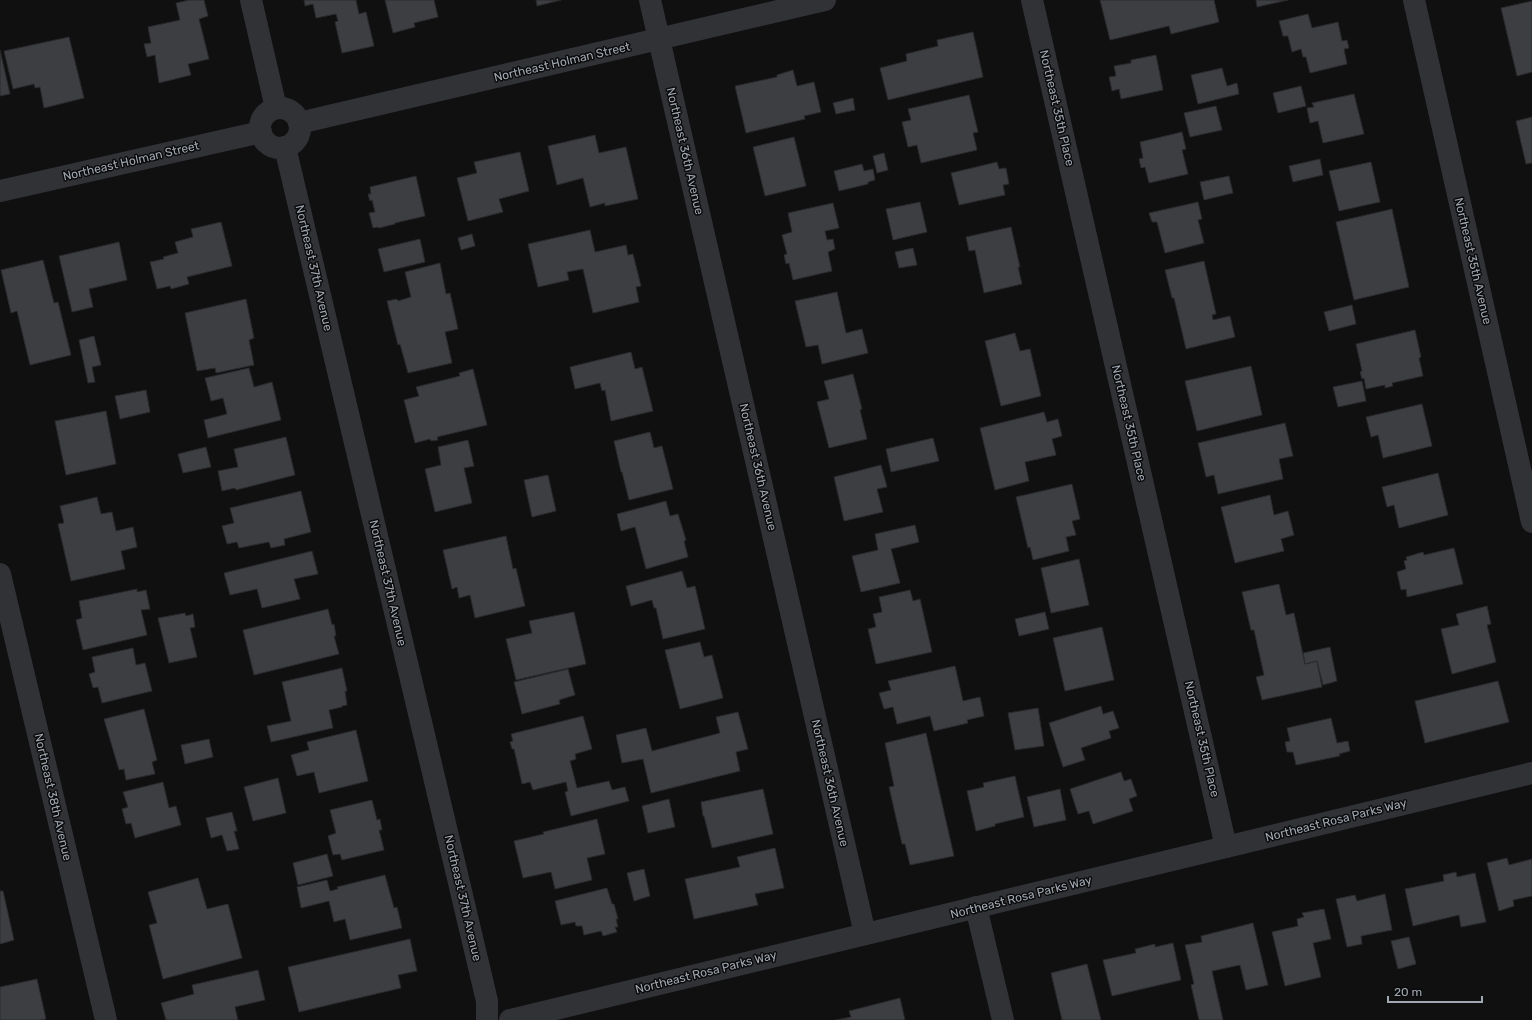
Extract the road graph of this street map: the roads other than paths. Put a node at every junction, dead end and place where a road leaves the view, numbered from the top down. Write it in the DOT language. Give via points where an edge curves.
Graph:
graph roads {
  1 [pos="251,0"];
  2 [pos="650,0"];
  3 [pos="825,0"];
  4 [pos="1032,0"];
  5 [pos="1414,0"];
  6 [pos="659,39"];
  7 [pos="276,108"];
  8 [pos="300,123"];
  9 [pos="261,132"];
  10 [pos="285,147"];
  11 [pos="0,191"];
  12 [pos="1532,522"];
  13 [pos="0,574"];
  14 [pos="1532,773"];
  15 [pos="1226,847"];
  16 [pos="976,907"];
  17 [pos="865,934"];
  18 [pos="106,1020"];
  19 [pos="487,1020"];
  20 [pos="510,1020"];
  21 [pos="1003,1020"];
  1 -- 7 [label="street"];
  2 -- 6 [label="street, Northeast 36th Avenue"];
  3 -- 6 [label="street, Northeast Holman Street"];
  4 -- 15 [label="street, Northeast 35th Place"];
  5 -- 12 [label="street, Northeast 35th Avenue"];
  6 -- 8 [label="street, Northeast Holman Street"];
  6 -- 17 [label="street, Northeast 36th Avenue"];
  7 -- 8 [label="street" via="290,110"];
  7 -- 9 [label="street" via="264,117"];
  8 -- 10 [label="street" via="297,139"];
  9 -- 10 [label="street" via="271,145"];
  9 -- 11 [label="street, Northeast Holman Street"];
  10 -- 19 [label="street, Northeast 37th Avenue" via="487,1002"];
  13 -- 18 [label="street, Northeast 38th Avenue"];
  14 -- 15 [label="street, Northeast Rosa Parks Way"];
  15 -- 16 [label="street, Northeast Rosa Parks Way"];
  16 -- 17 [label="street, Northeast Rosa Parks Way"];
  16 -- 21 [label="street"];
  17 -- 20 [label="street, Northeast Rosa Parks Way"];
}
